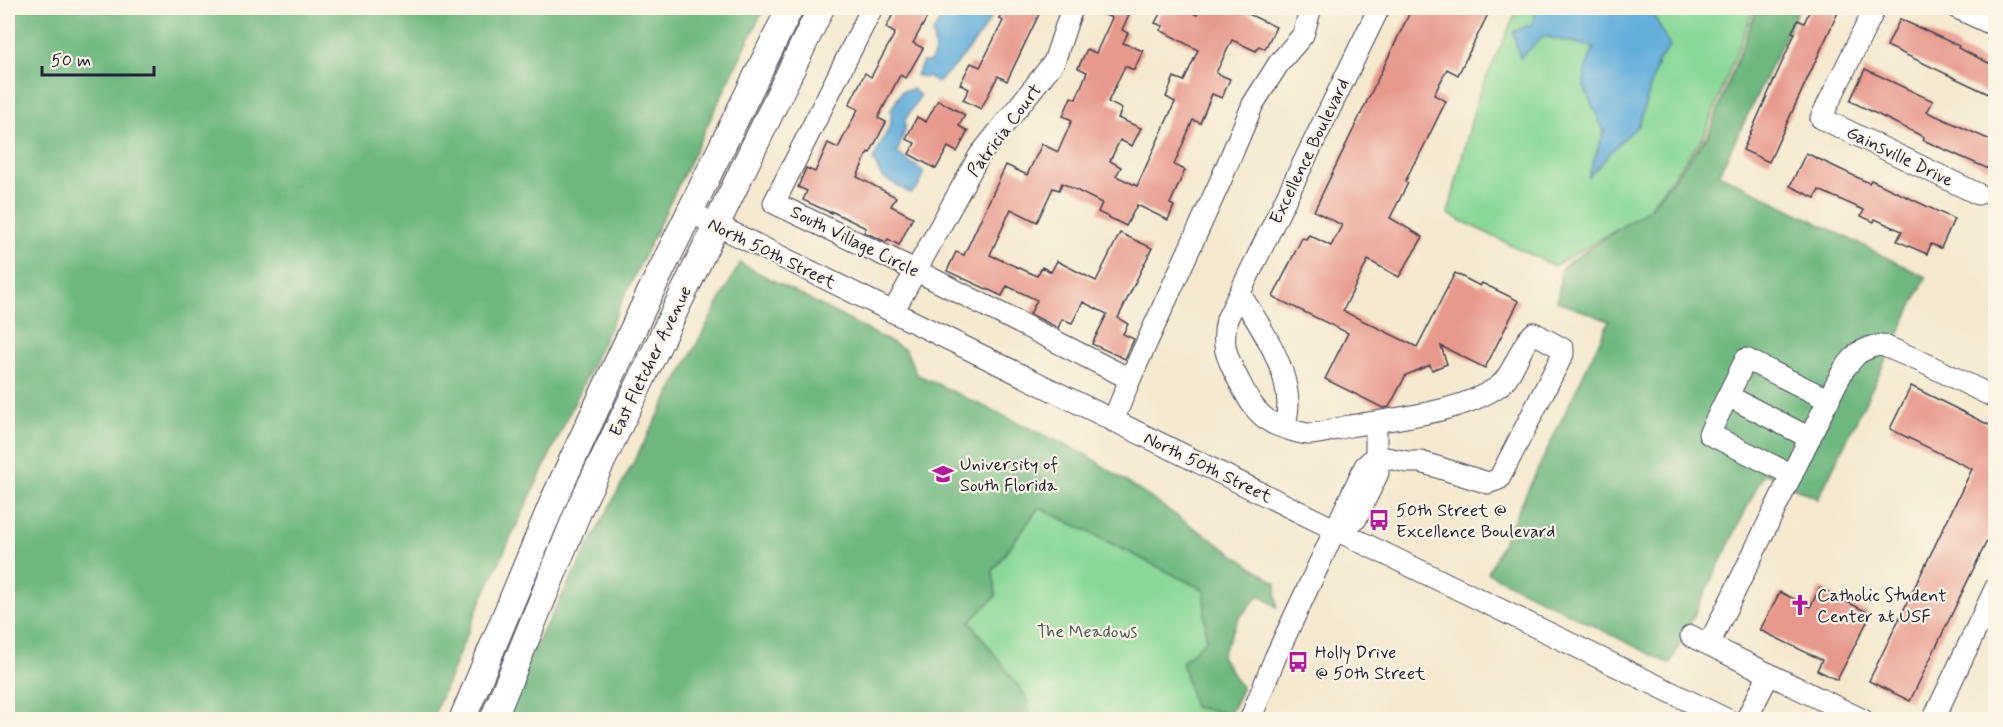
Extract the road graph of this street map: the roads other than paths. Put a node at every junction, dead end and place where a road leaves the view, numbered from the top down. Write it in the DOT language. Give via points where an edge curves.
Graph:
graph roads {
  1 [pos="790,8"];
  2 [pos="821,8"];
  3 [pos="872,8"];
  4 [pos="1072,8"];
  5 [pos="1311,8"];
  6 [pos="1379,8"];
  7 [pos="1875,8"];
  8 [pos="1957,8"];
  9 [pos="1995,26"];
  10 [pos="1978,194"];
  11 [pos="690,212"];
  12 [pos="716,225"];
  13 [pos="915,270"];
  14 [pos="1240,294"];
  15 [pos="893,312"];
  16 [pos="1130,379"];
  17 [pos="1728,396"];
  18 [pos="1995,398"];
  19 [pos="1829,400"];
  20 [pos="1113,421"];
  21 [pos="1376,422"];
  22 [pos="1285,427"];
  23 [pos="1810,438"];
  24 [pos="1376,456"];
  25 [pos="1792,475"];
  26 [pos="1336,530"];
  27 [pos="1995,586"];
  28 [pos="1769,674"];
  29 [pos="1257,717"];
  30 [pos="462,720"];
  31 [pos="493,720"];
  32 [pos="1728,720"];
  33 [pos="1746,720"];
  34 [pos="1863,720"];
  35 [pos="1933,720"];
  1 -- 11 [label="main road, East Fletcher Avenue"];
  2 -- 12 [label="main road, East Fletcher Avenue"];
  3 -- 13 [label="street, South Village Circle" via="774,203"];
  4 -- 13 [label="street, Patricia Court" via="1054,62 979,156"];
  5 -- 16 [label="street" via="1303,35 1279,63 1253,104"];
  6 -- 14 [label="street, Excellence Boulevard"];
  7 -- 10 [label="street, Gainsville Drive" via="1821,118"];
  8 -- 9 [label="street"];
  11 -- 12 [label="street, North 50th Street"];
  11 -- 30 [label="main road, East Fletcher Avenue" via="555,497"];
  12 -- 15 [label="street, North 50th Street"];
  12 -- 31 [label="main road, East Fletcher Avenue" via="580,507"];
  13 -- 15 [label="street, Patricia Court"];
  13 -- 16 [label="street, South Village Circle"];
  14 -- 22 [label="street" via="1268,340 1282,375 1288,403"];
  14 -- 22 [label="street, Excellence Boulevard" via="1227,319 1225,356 1251,406 1274,424"];
  15 -- 20 [label="street, North 50th Street"];
  16 -- 20 [label="street"];
  17 -- 19 [label="street" via="1746,359"];
  17 -- 23 [label="street"];
  17 -- 25 [label="street" via="1709,434"];
  18 -- 19 [label="street" via="1882,345 1858,353 1844,369"];
  19 -- 23 [label="street"];
  20 -- 26 [label="street, North 50th Street"];
  21 -- 22 [label="street, Excellence Boulevard" via="1309,434"];
  21 -- 24 [label="street"];
  21 -- 24 [label="street, Excellence Boulevard" via="1435,412 1498,386 1510,375 1534,333 1563,348 1499,479 1488,483 1421,462"];
  23 -- 25 [label="street"];
  24 -- 26 [label="street" via="1378,473 1356,519"];
  25 -- 28 [label="street" via="1700,640"];
  26 -- 29 [label="street" via="1268,654"];
  26 -- 32 [label="street, North 50th Street"];
  27 -- 35 [label="street"];
  28 -- 33 [label="street"];
  28 -- 34 [label="street"];
}
